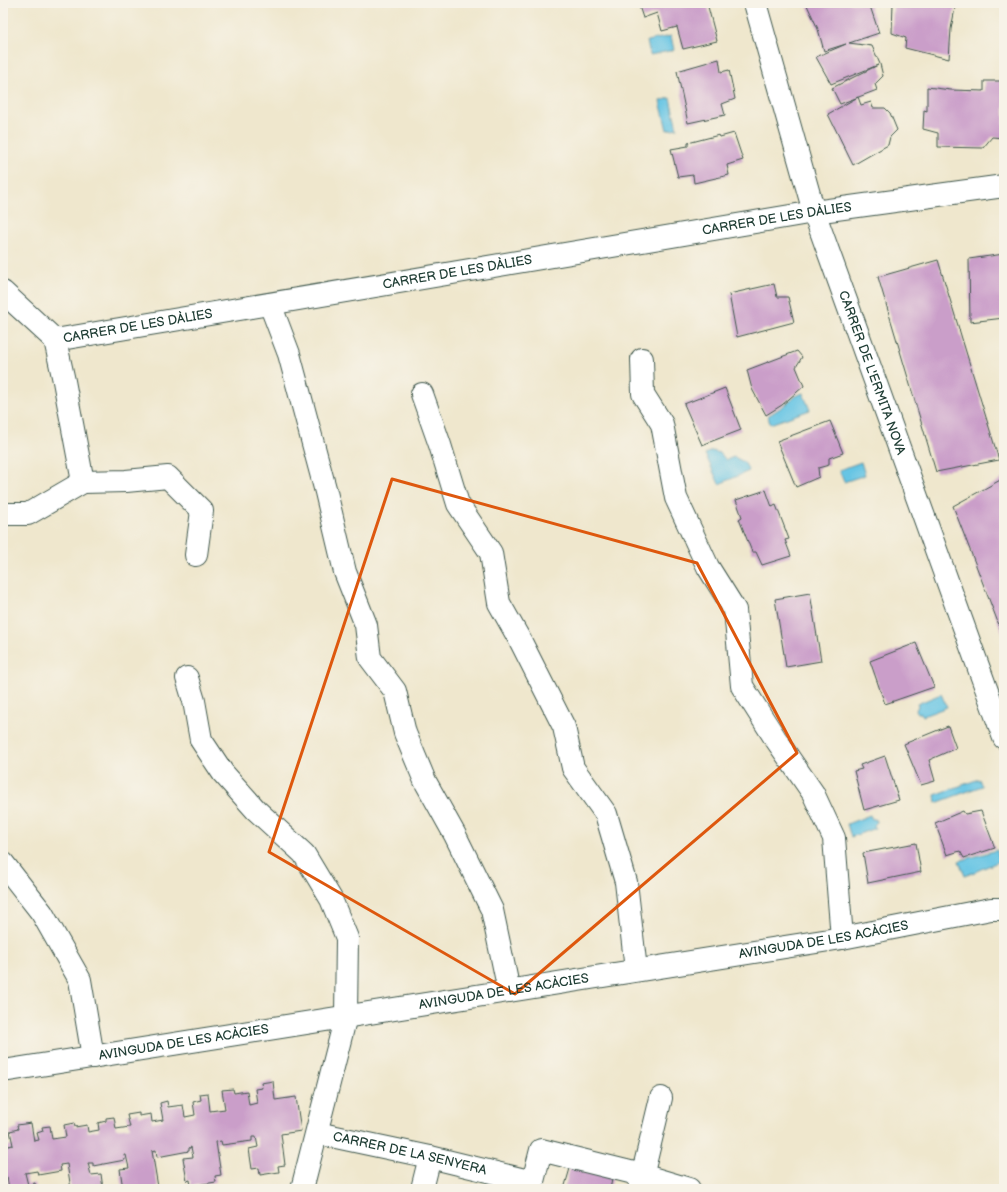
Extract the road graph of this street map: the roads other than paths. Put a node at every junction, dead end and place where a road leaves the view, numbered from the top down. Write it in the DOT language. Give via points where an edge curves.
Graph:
graph roads {
  1 [pos="755,3"];
  2 [pos="1004,186"];
  3 [pos="814,212"];
  4 [pos="3,292"];
  5 [pos="270,304"];
  6 [pos="55,340"];
  7 [pos="642,359"];
  8 [pos="422,394"];
  9 [pos="82,482"];
  10 [pos="3,514"];
  11 [pos="196,555"];
  12 [pos="187,678"];
  13 [pos="1004,738"];
  14 [pos="3,863"];
  15 [pos="1004,909"];
  16 [pos="842,938"];
  17 [pos="636,970"];
  18 [pos="509,990"];
  19 [pos="346,1016"];
  20 [pos="93,1056"];
  21 [pos="3,1071"];
  22 [pos="660,1098"];
  23 [pos="317,1133"];
  24 [pos="430,1157"];
  25 [pos="641,1182"];
  26 [pos="532,1185"];
  27 [pos="302,1189"];
  28 [pos="422,1189"];
  29 [pos="689,1189"];
  1 -- 3 [label="street, CARRER DE L'ERMITA NOVA"];
  2 -- 3 [label="street, CARRER DE LES DÀLIES"];
  3 -- 5 [label="street, CARRER DE LES DÀLIES"];
  3 -- 13 [label="street, CARRER DE L'ERMITA NOVA"];
  4 -- 6 [label="street"];
  5 -- 6 [label="street, CARRER DE LES DÀLIES"];
  5 -- 18 [label="street" via="289,354 345,572 366,625 370,658 395,691 405,733 425,781 492,910"];
  6 -- 9 [label="street, CARRER DE LES DÀLIES"];
  7 -- 16 [label="street" via="643,394 662,424 676,498 708,567 735,610 742,686 813,793 834,838"];
  8 -- 17 [label="street" via="458,504 491,553 500,603 564,727 573,768 606,814 626,882"];
  9 -- 10 [label="street" via="28,514"];
  9 -- 11 [label="street" via="168,477 202,511"];
  12 -- 19 [label="street" via="201,740 223,773 256,810 304,854 331,899 347,938"];
  14 -- 20 [label="street" via="42,913 80,980"];
  15 -- 16 [label="street, AVINGUDA DE LES ACÀCIES" via="992,909"];
  16 -- 17 [label="street, AVINGUDA DE LES ACÀCIES"];
  17 -- 18 [label="street, AVINGUDA DE LES ACÀCIES"];
  18 -- 19 [label="street, AVINGUDA DE LES ACÀCIES"];
  19 -- 20 [label="street, AVINGUDA DE LES ACÀCIES"];
  19 -- 23 [label="street"];
  20 -- 21 [label="street, AVINGUDA DE LES ACÀCIES"];
  22 -- 25 [label="street"];
  23 -- 24 [label="street, CARRER DE LA SENYERA"];
  23 -- 27 [label="street"];
  24 -- 26 [label="street, CARRER DE LA SENYERA"];
  24 -- 28 [label="street"];
  25 -- 26 [label="street, CARRER DE LA SENYERA" via="541,1150"];
  25 -- 29 [label="street"];
}
